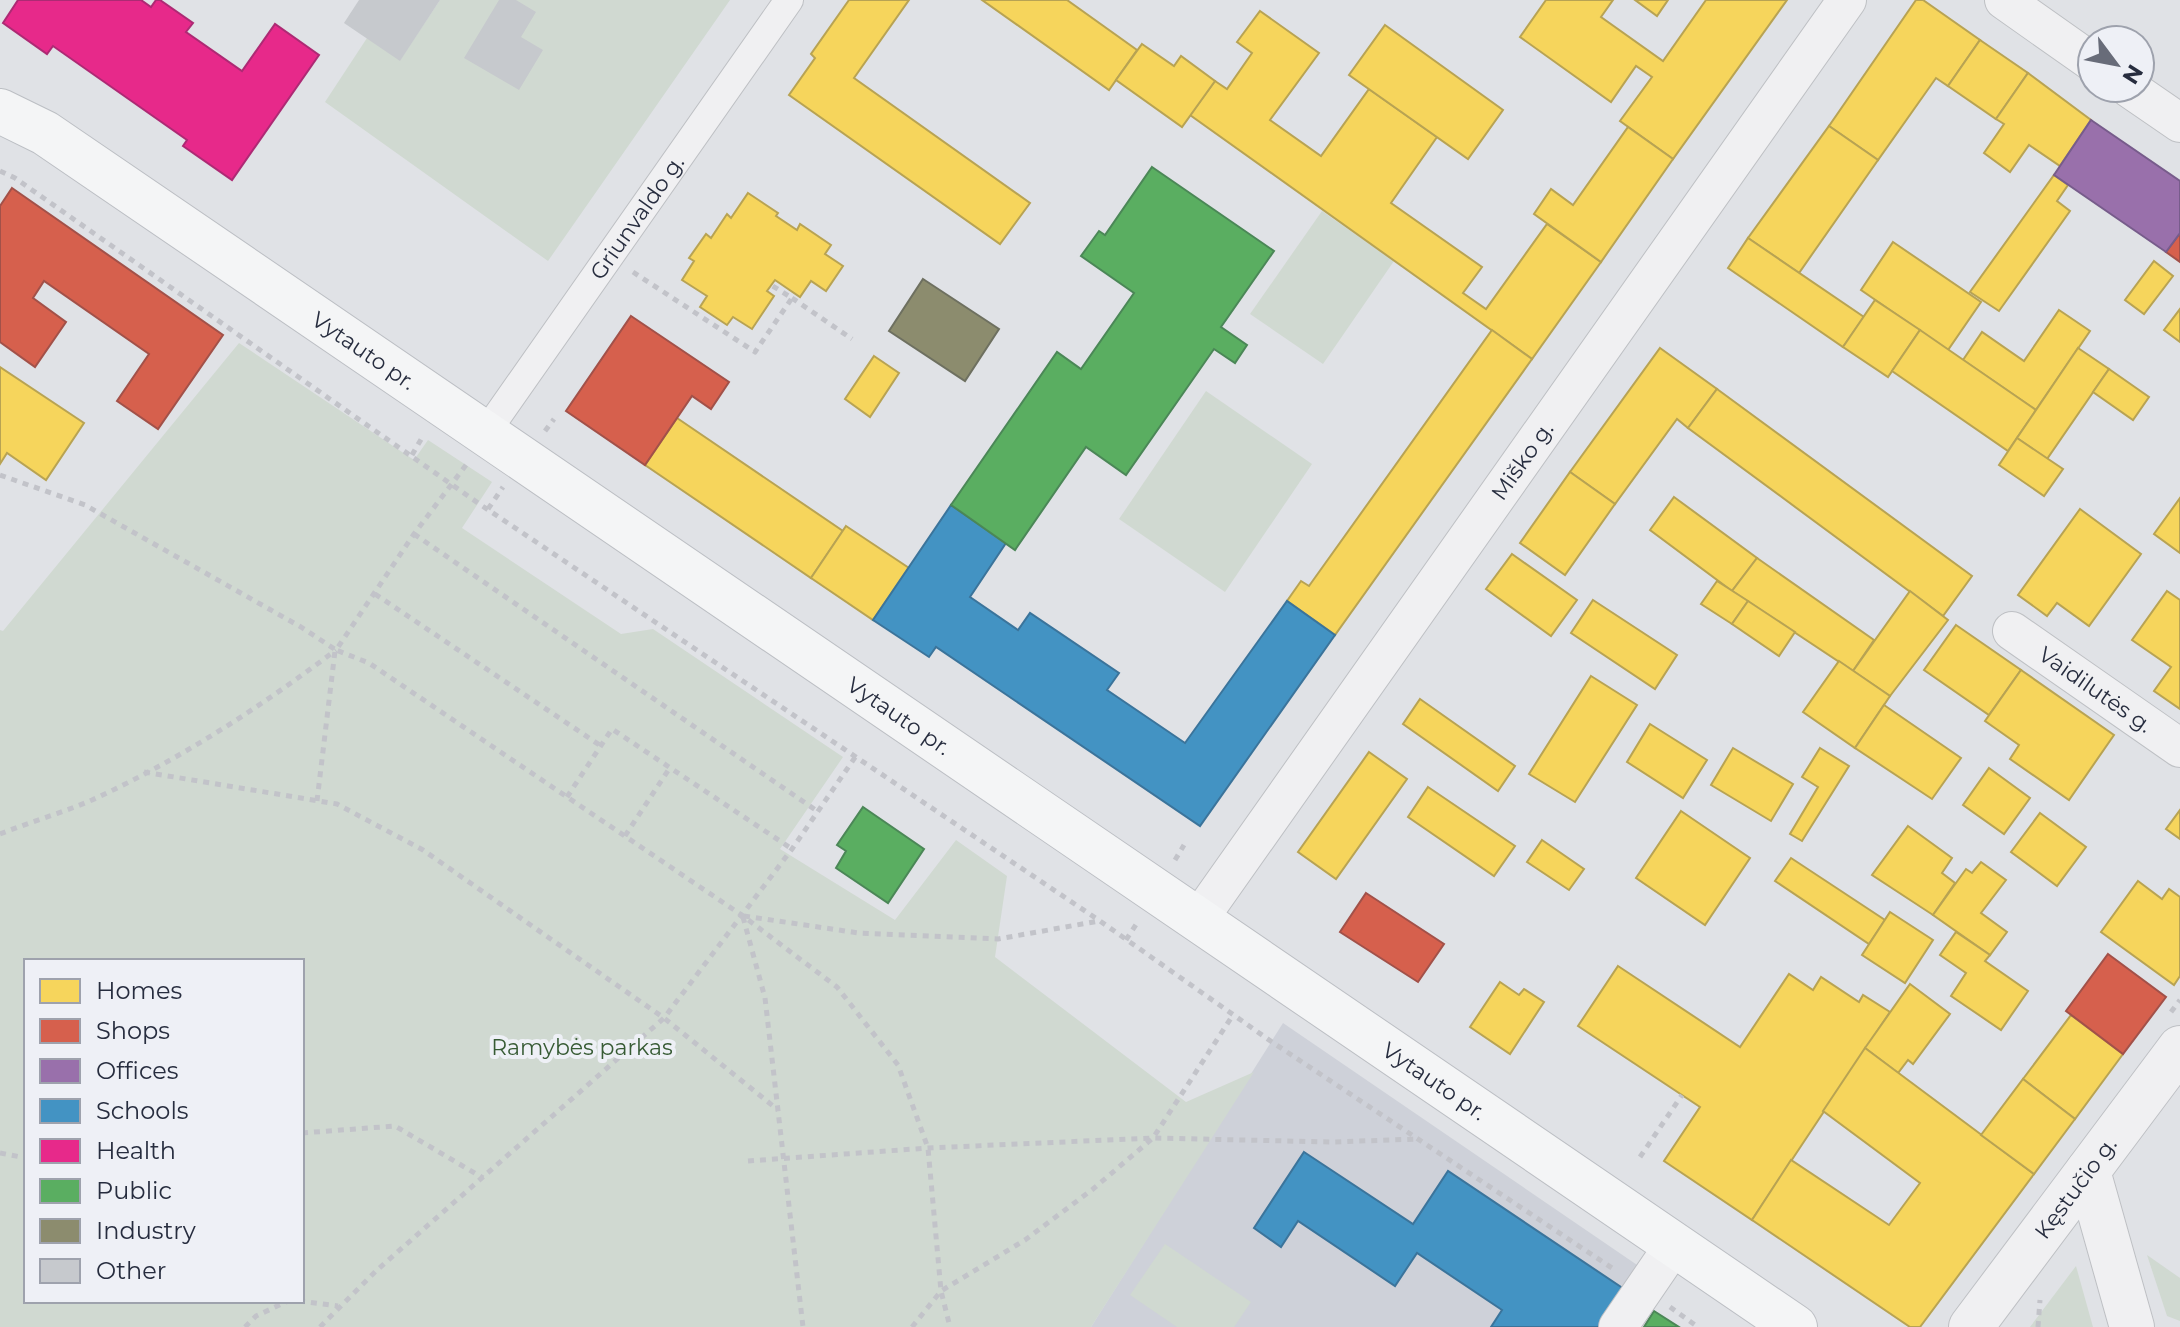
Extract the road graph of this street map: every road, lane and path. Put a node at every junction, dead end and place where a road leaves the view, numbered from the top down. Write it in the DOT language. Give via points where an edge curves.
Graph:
graph roads {
  1 [pos="789,0"];
  2 [pos="1847,0"];
  3 [pos="2004,0"];
  4 [pos="2076,51"];
  5 [pos="2152,104"];
  6 [pos="0,111"];
  7 [pos="2180,123"];
  8 [pos="0,171"];
  9 [pos="609,257"];
  10 [pos="771,285"];
  11 [pos="792,298"];
  12 [pos="852,339"];
  13 [pos="484,435"];
  14 [pos="0,475"];
  15 [pos="452,484"];
  16 [pos="414,534"];
  17 [pos="375,594"];
  18 [pos="2012,631"];
  19 [pos="336,650"];
  20 [pos="601,746"];
  21 [pos="2180,748"];
  22 [pos="856,756"];
  23 [pos="669,769"];
  24 [pos="144,772"];
  25 [pos="567,797"];
  26 [pos="317,801"];
  27 [pos="817,811"];
  28 [pos="0,834"];
  29 [pos="625,836"];
  30 [pos="792,849"];
  31 [pos="743,916"];
  32 [pos="1198,920"];
  33 [pos="1100,921"];
  34 [pos="1233,1015"];
  35 [pos="664,1018"];
  36 [pos="2180,1048"];
  37 [pos="1682,1095"];
  38 [pos="778,1110"];
  39 [pos="304,1133"];
  40 [pos="1153,1138"];
  41 [pos="1420,1139"];
  42 [pos="928,1148"];
  43 [pos="0,1153"];
  44 [pos="783,1157"];
  45 [pos="1640,1157"];
  46 [pos="24,1158"];
  47 [pos="748,1161"];
  48 [pos="2088,1171"];
  49 [pos="483,1178"];
  50 [pos="1674,1245"];
  51 [pos="1644,1289"];
  52 [pos="941,1291"];
  53 [pos="304,1302"];
  54 [pos="284,1303"];
  55 [pos="339,1306"];
  56 [pos="245,1327"];
  57 [pos="320,1327"];
  58 [pos="803,1327"];
  59 [pos="912,1327"];
  60 [pos="950,1327"];
  61 [pos="1618,1327"];
  62 [pos="1795,1327"];
  63 [pos="1971,1327"];
  64 [pos="2132,1327"];
  1 -- 9 [label="street, Griunvaldo g."];
  2 -- 32 [label="street, Miško g."];
  3 -- 4 [label="street"];
  5 -- 7 [label="street"];
  6 -- 13 [label="main road, Vytauto pr." via="45,133"];
  8 -- 15 [label="path"];
  9 -- 11 [label="path" via="755,352"];
  9 -- 13 [label="street, Griunvaldo g."];
  10 -- 11 [label="path"];
  11 -- 12 [label="path"];
  13 -- 15 [label="path"];
  13 -- 32 [label="main road, Vytauto pr."];
  14 -- 19 [label="path" via="85,505"];
  15 -- 16 [label="path"];
  15 -- 22 [label="path"];
  16 -- 17 [label="path"];
  16 -- 27 [label="path"];
  17 -- 19 [label="path"];
  17 -- 20 [label="path"];
  18 -- 21 [label="street, Vaidilutės g."];
  19 -- 24 [label="path" via="223,730"];
  19 -- 25 [label="path" via="369,663"];
  19 -- 26 [label="path"];
  20 -- 23 [label="path" via="612,729"];
  20 -- 25 [label="path"];
  22 -- 27 [label="path"];
  22 -- 33 [label="path"];
  23 -- 29 [label="path"];
  23 -- 30 [label="path"];
  24 -- 26 [label="path"];
  24 -- 28 [label="path" via="91,800"];
  25 -- 29 [label="path"];
  26 -- 35 [label="path" via="337,804 423,850"];
  27 -- 30 [label="path"];
  29 -- 31 [label="path"];
  30 -- 31 [label="path"];
  31 -- 33 [label="path" via="859,933 998,939"];
  31 -- 35 [label="path"];
  31 -- 38 [label="path" via="765,998"];
  31 -- 42 [label="path" via="837,987 898,1065"];
  32 -- 50 [label="main road, Vytauto pr."];
  33 -- 34 [label="path"];
  34 -- 40 [label="path"];
  34 -- 41 [label="path"];
  35 -- 38 [label="path"];
  35 -- 49 [label="path"];
  36 -- 48 [label="street, Kęstučio g."];
  37 -- 45 [label="path"];
  38 -- 44 [label="path"];
  39 -- 49 [label="path" via="395,1126"];
  40 -- 41 [label="path"];
  40 -- 42 [label="path"];
  40 -- 52 [label="path" via="1025,1240"];
  41 -- 51 [label="path"];
  42 -- 44 [label="path"];
  42 -- 52 [label="path"];
  43 -- 46 [label="path"];
  44 -- 47 [label="path"];
  44 -- 58 [label="path"];
  48 -- 63 [label="street, Kęstučio g."];
  48 -- 64 [label="street"];
  49 -- 55 [label="path"];
  50 -- 51 [label="street"];
  50 -- 62 [label="main road, Vytauto pr."];
  51 -- 61 [label="street"];
  52 -- 59 [label="path"];
  52 -- 60 [label="path"];
  53 -- 55 [label="path"];
  54 -- 56 [label="path"];
  55 -- 57 [label="path"];
}
